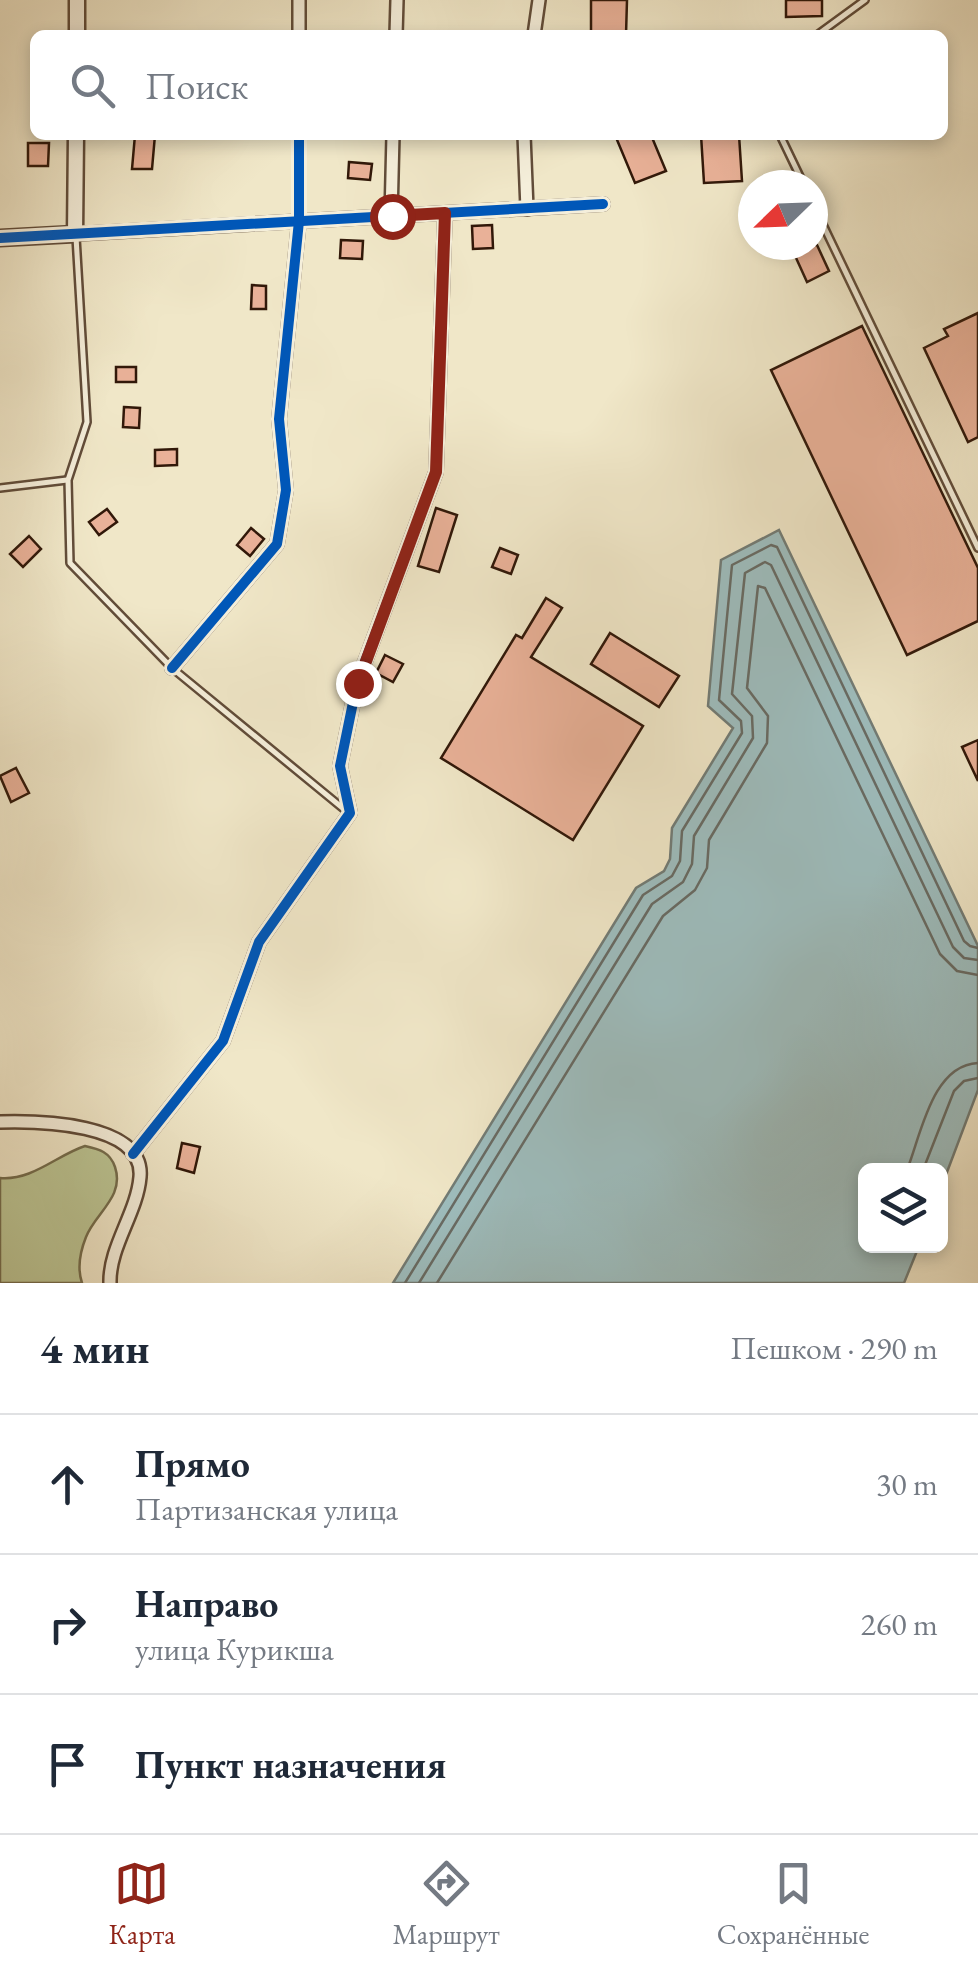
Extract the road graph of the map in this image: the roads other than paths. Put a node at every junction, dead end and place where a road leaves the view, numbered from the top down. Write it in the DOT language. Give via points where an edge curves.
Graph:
graph roads {
  1 [pos="78,0"];
  2 [pos="298,0"];
  3 [pos="397,0"];
  4 [pos="539,0"];
  5 [pos="865,0"];
  6 [pos="77,30"];
  7 [pos="299,30"];
  8 [pos="396,30"];
  9 [pos="535,30"];
  10 [pos="824,30"];
  11 [pos="76,140"];
  12 [pos="299,140"];
  13 [pos="394,140"];
  14 [pos="524,140"];
  15 [pos="782,140"];
  16 [pos="797,170"];
  17 [pos="603,204"];
  18 [pos="527,208"];
  19 [pos="445,213"];
  20 [pos="392,216"];
  21 [pos="299,222"];
  22 [pos="75,234"];
  23 [pos="828,235"];
  24 [pos="0,238"];
  25 [pos="68,480"];
  26 [pos="0,488"];
  27 [pos="978,548"];
  28 [pos="172,668"];
  29 [pos="350,814"];
  30 [pos="0,1122"];
  31 [pos="133,1154"];
  32 [pos="110,1283"];
  1 -- 6 [label="street"];
  2 -- 7 [label="street"];
  3 -- 8 [label="street"];
  4 -- 9 [label="street"];
  5 -- 10 [label="lane"];
  11 -- 22 [label="street"];
  12 -- 21 [label="street"];
  13 -- 20 [label="street"];
  14 -- 18 [label="street"];
  15 -- 16 [label="lane"];
  17 -- 18 [label="street"];
  18 -- 19 [label="street"];
  19 -- 20 [label="street"];
  19 -- 29 [label="street" via="436,472 358,683 340,766"];
  20 -- 21 [label="street"];
  21 -- 22 [label="street"];
  21 -- 28 [label="street" via="279,419 286,490 277,544"];
  22 -- 24 [label="street"];
  22 -- 25 [label="lane" via="87,422"];
  23 -- 27 [label="lane"];
  25 -- 26 [label="lane"];
  25 -- 28 [label="lane" via="70,563"];
  28 -- 29 [label="lane"];
  29 -- 31 [label="street" via="259,942 222,1040"];
  30 -- 31 [label="street" via="96,1131 118,1138"];
  31 -- 32 [label="street" via="140,1175"];
}
